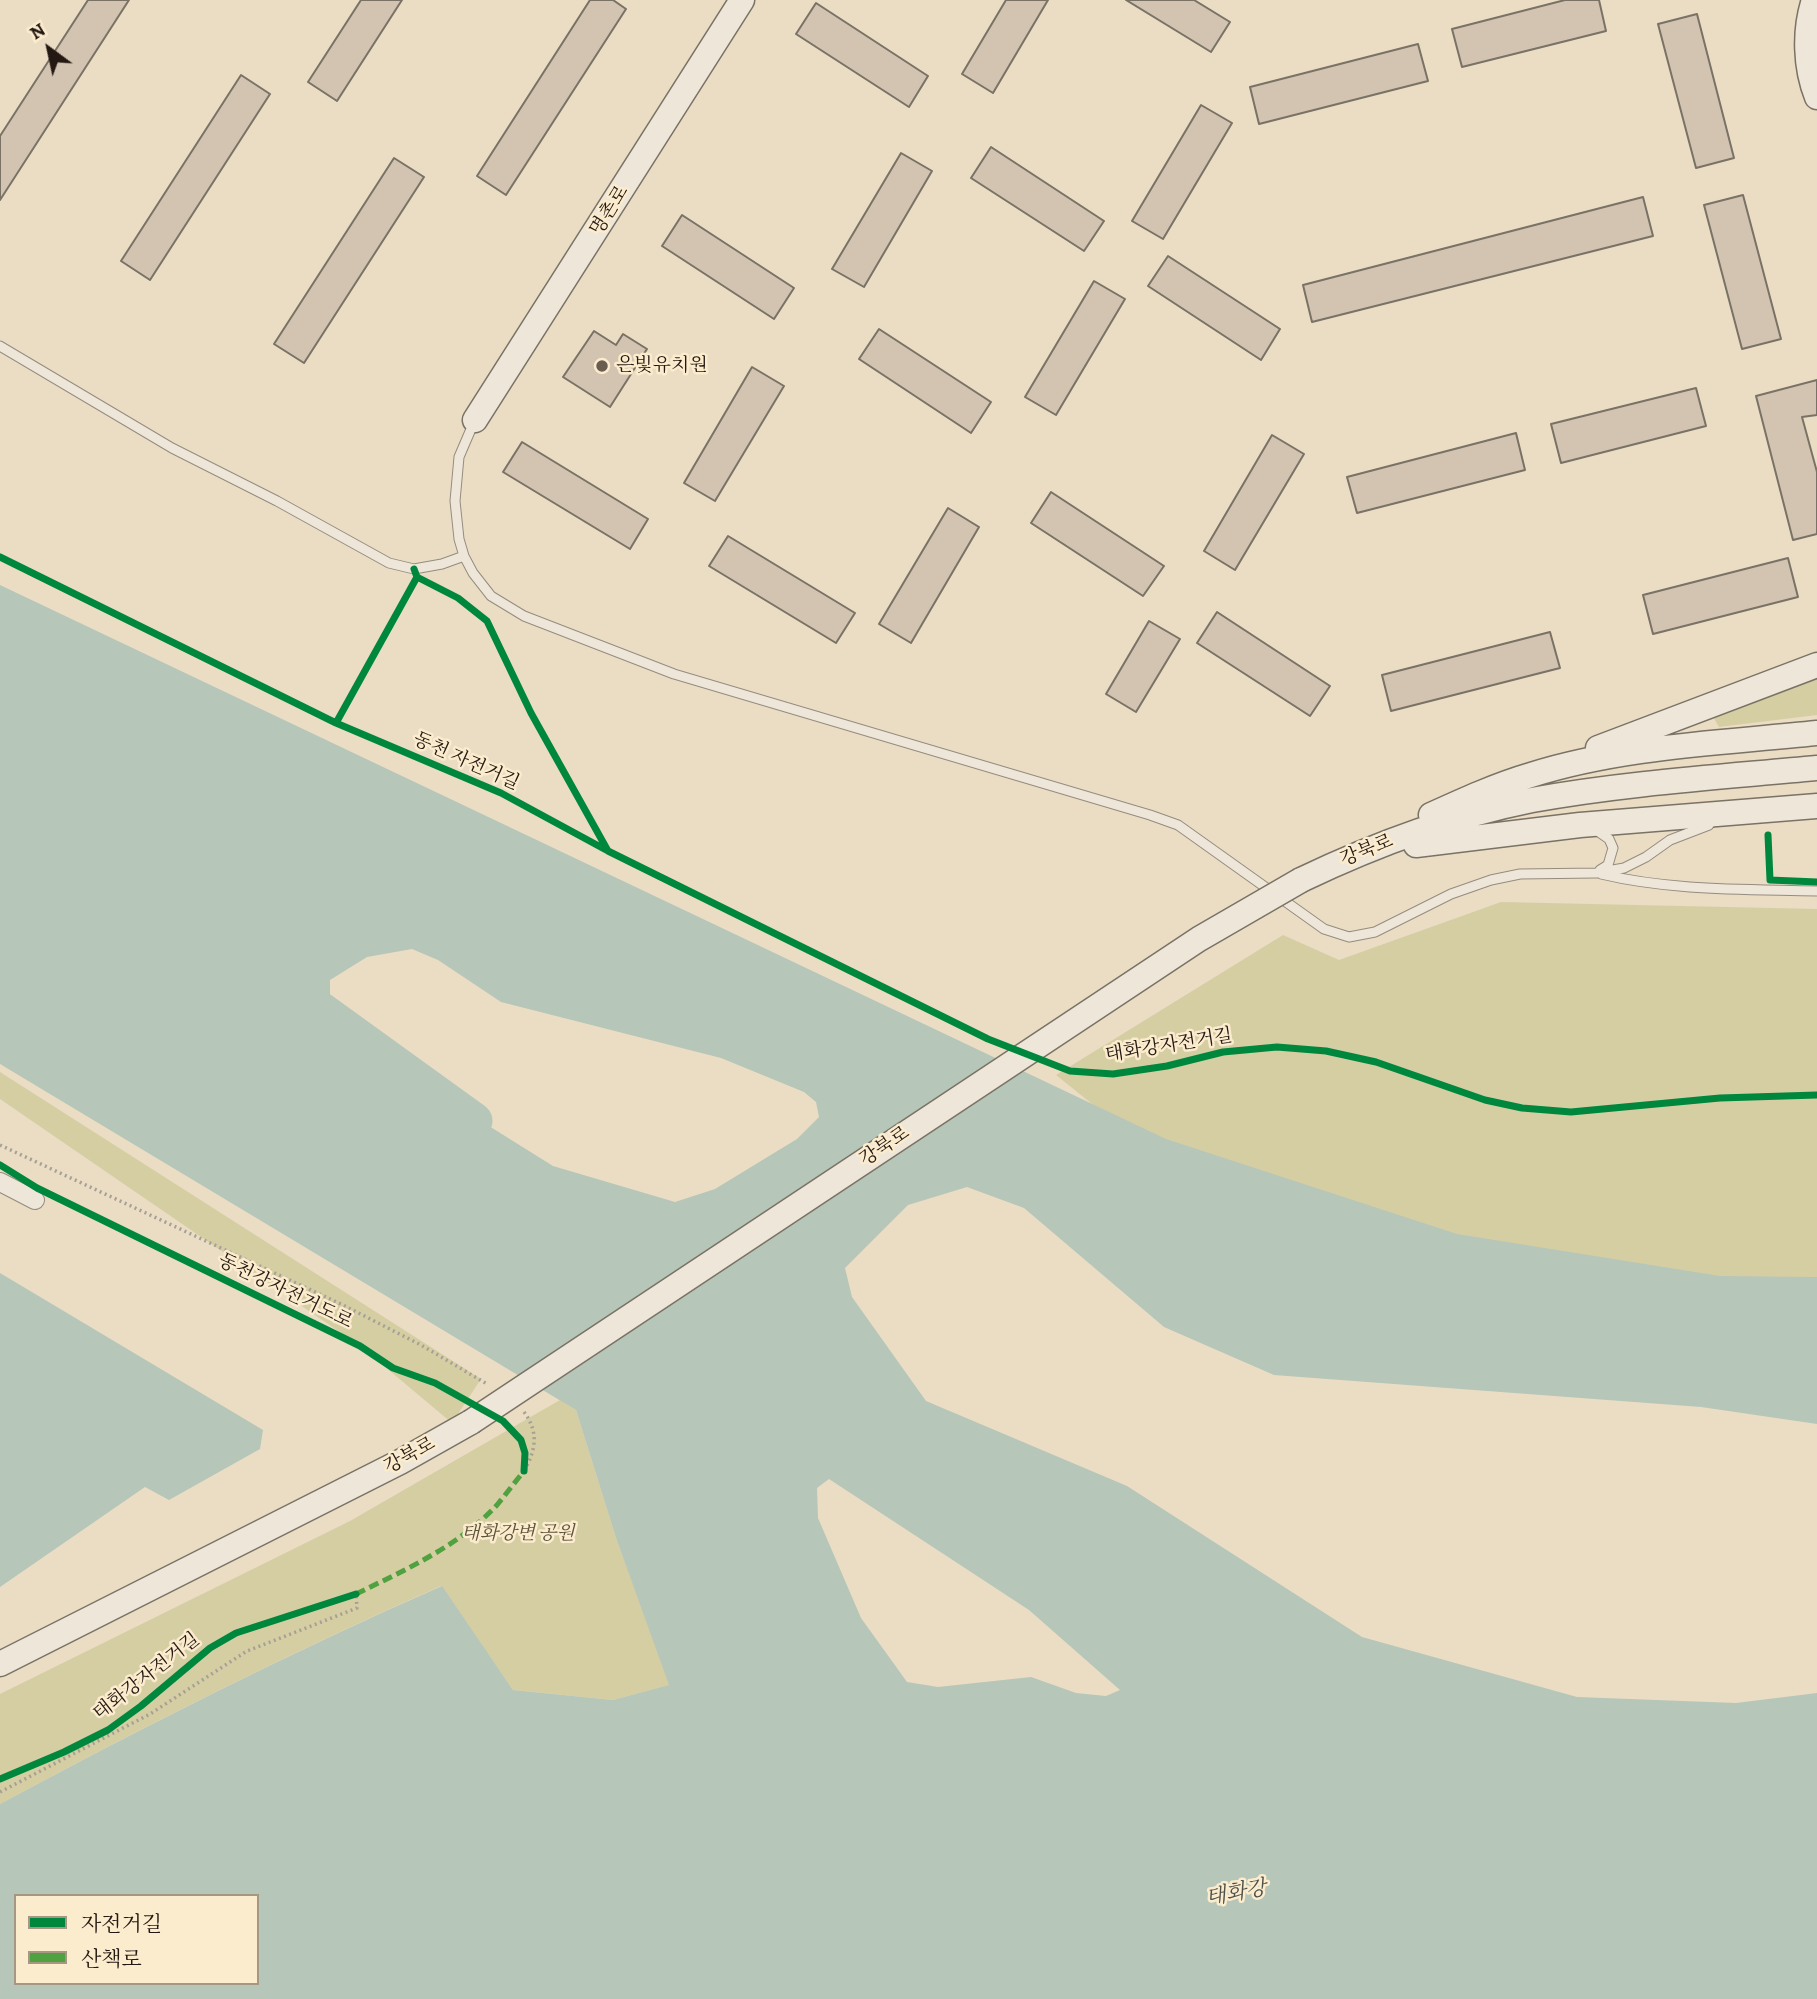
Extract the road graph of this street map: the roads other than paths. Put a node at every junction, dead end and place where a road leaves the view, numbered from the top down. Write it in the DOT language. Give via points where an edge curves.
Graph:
graph roads {
  1 [pos="742,0"];
  2 [pos="1814,0"];
  3 [pos="1817,97"];
  4 [pos="0,346"];
  5 [pos="475,420"];
  6 [pos="464,556"];
  7 [pos="1817,665"];
  8 [pos="1817,733"];
  9 [pos="1817,768"];
  10 [pos="1532,774"];
  11 [pos="1817,806"];
  12 [pos="1764,810"];
  13 [pos="1580,825"];
  14 [pos="1343,860"];
  15 [pos="1596,873"];
  16 [pos="1817,891"];
  17 [pos="0,1182"];
  18 [pos="35,1200"];
  19 [pos="0,1664"];
  1 -- 5 [label="main road, 명촌로"];
  2 -- 3 [label="main road" via="1807,52"];
  4 -- 6 [label="lane" via="172,448 389,563 414,569"];
  5 -- 6 [label="lane" via="458,457 455,500"];
  6 -- 15 [label="lane" via="491,596 524,616 674,674 1178,825 1324,929 1349,937 1374,932 1491,880 1520,874"];
  7 -- 10 [label="main road"];
  8 -- 10 [label="main road" via="1624,754"];
  9 -- 14 [label="main road, 강북로" via="1595,790 1530,801 1451,821"];
  10 -- 14 [label="main road" via="1459,802"];
  11 -- 12 [label="main road"];
  12 -- 13 [label="main road"];
  12 -- 15 [label="lane" via="1692,830 1624,867"];
  13 -- 14 [label="main road" via="1458,839"];
  13 -- 15 [label="lane" via="1602,833 1613,848 1608,864"];
  14 -- 19 [label="main road, 강북로, bridge" via="1248,908 1188,946 471,1422"];
  15 -- 16 [label="lane" via="1680,887"];
  17 -- 18 [label="street"];
}
